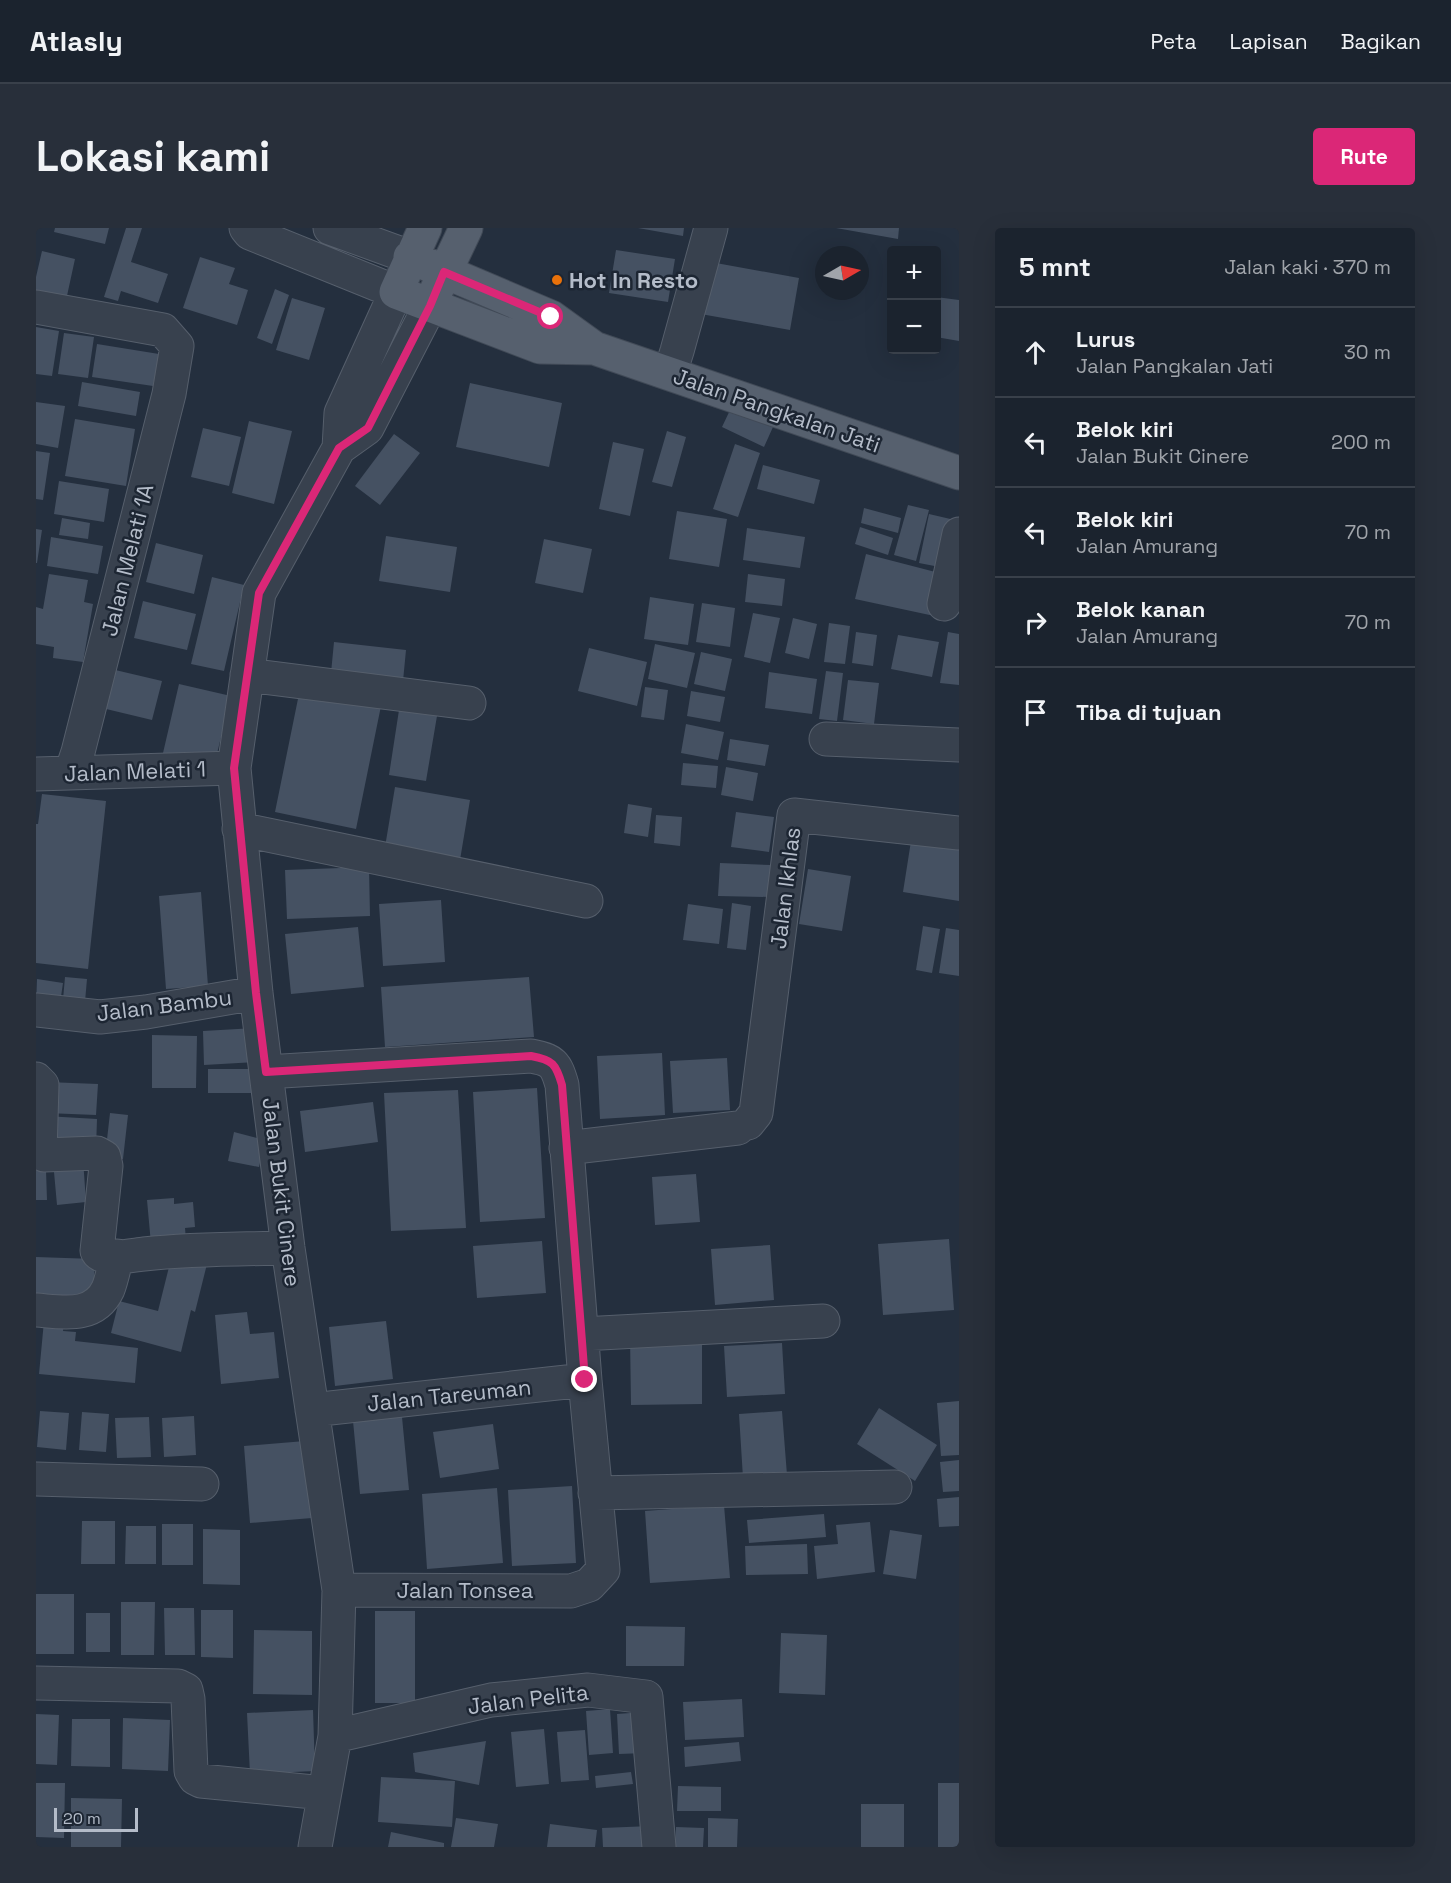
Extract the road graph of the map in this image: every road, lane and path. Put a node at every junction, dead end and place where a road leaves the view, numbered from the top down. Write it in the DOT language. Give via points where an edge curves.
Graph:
graph roads {
  1 [pos="246,228"];
  2 [pos="330,228"];
  3 [pos="425,228"];
  4 [pos="466,228"];
  5 [pos="711,228"];
  6 [pos="410,257"];
  7 [pos="444,272"];
  8 [pos="396,292"];
  9 [pos="430,306"];
  10 [pos="36,307"];
  11 [pos="594,348"];
  12 [pos="670,373"];
  13 [pos="339,448"];
  14 [pos="959,473"];
  15 [pos="959,534"];
  16 [pos="944,604"];
  17 [pos="247,675"];
  18 [pos="469,703"];
  19 [pos="826,739"];
  20 [pos="959,746"];
  21 [pos="234,768"];
  22 [pos="71,773"];
  23 [pos="36,774"];
  24 [pos="240,828"];
  25 [pos="959,833"];
  26 [pos="586,901"];
  27 [pos="256,993"];
  28 [pos="36,1010"];
  29 [pos="266,1072"];
  30 [pos="36,1079"];
  31 [pos="566,1148"];
  32 [pos="288,1248"];
  33 [pos="117,1257"];
  34 [pos="36,1310"];
  35 [pos="823,1321"];
  36 [pos="582,1334"];
  37 [pos="585,1380"];
  38 [pos="312,1410"];
  39 [pos="36,1479"];
  40 [pos="202,1484"];
  41 [pos="895,1487"];
  42 [pos="595,1492"];
  43 [pos="339,1590"];
  44 [pos="36,1683"];
  45 [pos="335,1736"];
  46 [pos="324,1793"];
  47 [pos="315,1847"];
  48 [pos="658,1847"];
  1 -- 8 [label="street" via="250,233"];
  2 -- 6 [label="street"];
  3 -- 6 [label="main road, Jalan Bukit Cinere"];
  4 -- 7 [label="main road, Jalan Bukit Cinere"];
  5 -- 12 [label="street"];
  6 -- 7 [label="main road, Jalan Pangkalan Jati"];
  6 -- 8 [label="main road, Jalan Bukit Cinere"];
  7 -- 9 [label="main road, Jalan Bukit Cinere"];
  7 -- 11 [label="main road, Jalan Pangkalan Jati" via="551,317"];
  8 -- 9 [label="main road, Jalan Pangkalan Jati"];
  8 -- 13 [label="street, Jalan Bukit Cinere" via="341,413"];
  9 -- 11 [label="main road, Jalan Pangkalan Jati" via="540,347"];
  9 -- 13 [label="street, Jalan Bukit Cinere" via="368,428"];
  10 -- 22 [label="street, Jalan Melati 1A" via="163,330 177,346 166,405"];
  11 -- 12 [label="main road, Jalan Pangkalan Jati"];
  12 -- 14 [label="main road, Jalan Pangkalan Jati"];
  13 -- 17 [label="street, Jalan Bukit Cinere" via="259,593"];
  15 -- 16 [label="street"];
  17 -- 18 [label="street"];
  17 -- 21 [label="street, Jalan Bukit Cinere"];
  19 -- 20 [label="street"];
  21 -- 22 [label="street, Jalan Melati 1"];
  21 -- 24 [label="street, Jalan Bukit Cinere"];
  22 -- 23 [label="street, Jalan Melati 1"];
  24 -- 26 [label="street"];
  24 -- 27 [label="street, Jalan Bukit Cinere"];
  25 -- 31 [label="street, Jalan Ikhlas" via="794,815 756,1113 743,1126"];
  27 -- 28 [label="street, Jalan Bambu" via="100,1017"];
  27 -- 29 [label="street, Jalan Bukit Cinere"];
  29 -- 31 [label="street" via="531,1056 546,1059 557,1068 562,1085"];
  29 -- 32 [label="street, Jalan Bukit Cinere"];
  30 -- 33 [label="street" via="42,1085 40,1153 97,1153 104,1157 97,1251 102,1257"];
  31 -- 36 [label="street"];
  32 -- 33 [label="street" via="180,1249"];
  32 -- 38 [label="street, Jalan Bukit Cinere"];
  33 -- 34 [label="street" via="108,1290 96,1306 73,1313"];
  35 -- 36 [label="street"];
  36 -- 37 [label="street"];
  37 -- 38 [label="street, Jalan Tareuman"];
  37 -- 42 [label="street"];
  38 -- 43 [label="street, Jalan Bukit Cinere"];
  39 -- 40 [label="street"];
  41 -- 42 [label="street"];
  42 -- 43 [label="street, Jalan Tonsea" via="603,1570 589,1585 571,1591"];
  43 -- 45 [label="street, Jalan Bukit Cinere"];
  44 -- 46 [label="street" via="178,1686 186,1690 188,1700 191,1771 195,1778"];
  45 -- 46 [label="street, Jalan Bukit Cinere"];
  45 -- 48 [label="street, Jalan Pelita" via="491,1700 588,1690 646,1697"];
  46 -- 47 [label="street, Jalan Bukit Cinere"];
}
